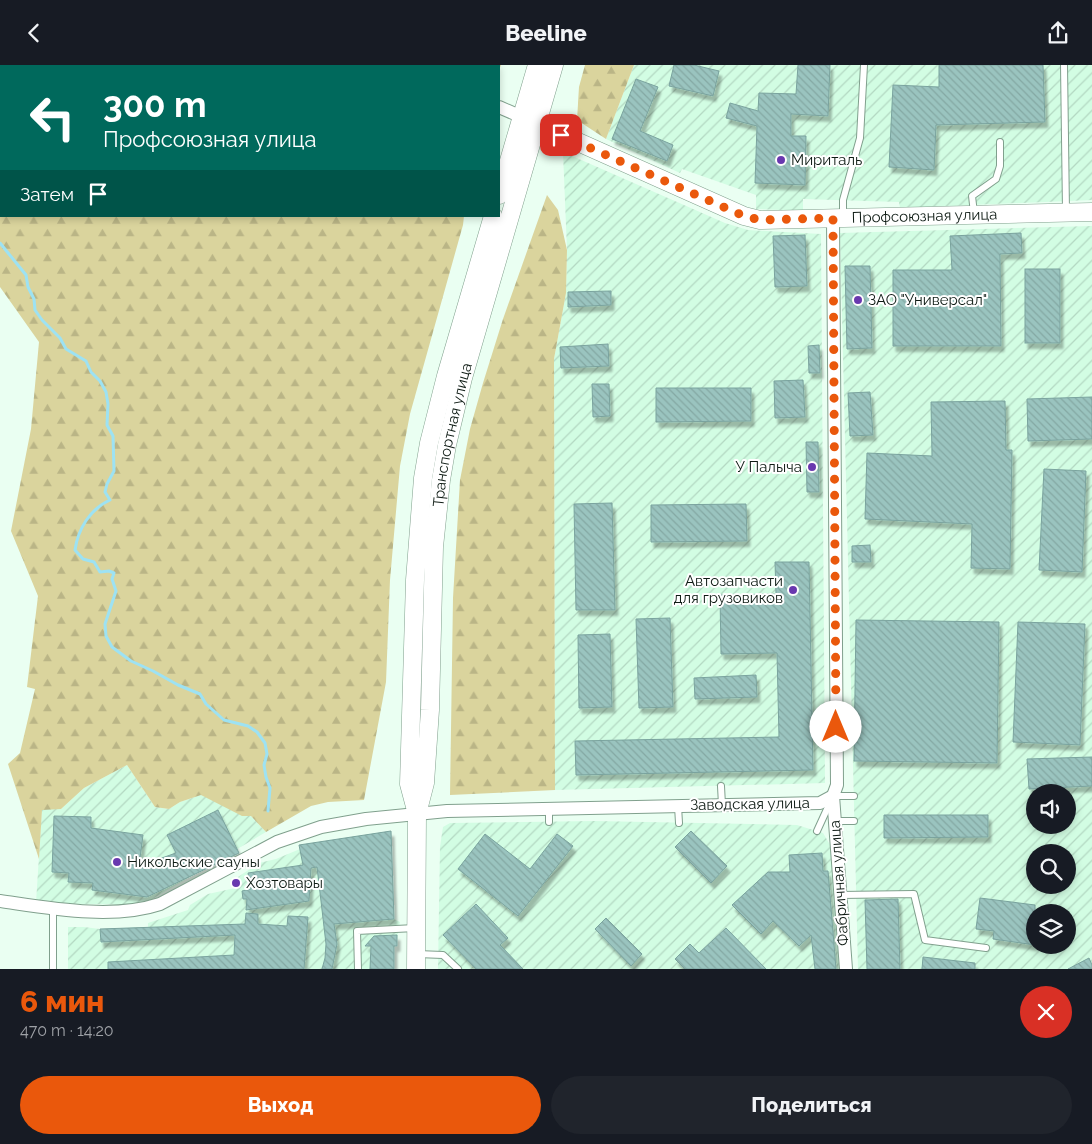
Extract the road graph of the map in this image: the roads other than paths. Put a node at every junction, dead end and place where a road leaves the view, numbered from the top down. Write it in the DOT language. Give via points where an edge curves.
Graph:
graph roads {
  1 [pos="537,65"];
  2 [pos="554,65"];
  3 [pos="864,65"];
  4 [pos="1064,65"];
  5 [pos="500,107"];
  6 [pos="530,120"];
  7 [pos="1000,142"];
  8 [pos="500,193"];
  9 [pos="1092,212"];
  10 [pos="1066,213"];
  11 [pos="974,214"];
  12 [pos="493,217"];
  13 [pos="838,218"];
  14 [pos="721,786"];
  15 [pos="833,796"];
  16 [pos="854,796"];
  17 [pos="722,805"];
  18 [pos="678,806"];
  19 [pos="417,814"];
  20 [pos="834,821"];
  21 [pos="854,821"];
  22 [pos="679,823"];
  23 [pos="817,831"];
  24 [pos="839,895"];
  25 [pos="0,901"];
  26 [pos="53,908"];
  27 [pos="416,928"];
  28 [pos="986,948"];
  29 [pos="416,961"];
  30 [pos="53,969"];
  31 [pos="358,969"];
  32 [pos="458,969"];
  33 [pos="846,969"];
  1 -- 6 [label="street, Транспортная улица"];
  2 -- 6 [label="street, Транспортная улица"];
  3 -- 13 [label="lane" via="860,138"];
  4 -- 10 [label="lane"];
  5 -- 6 [label="street"];
  6 -- 8 [label="street, Транспортная улица"];
  6 -- 13 [label="street, Профсоюзная улица" via="744,216 760,220"];
  6 -- 19 [label="street, Транспортная улица" via="463,378 441,480 434,547 425,783"];
  7 -- 11 [label="lane" via="1000,166 996,179 972,196"];
  9 -- 10 [label="street, Профсоюзная улица"];
  10 -- 11 [label="street, Профсоюзная улица"];
  11 -- 13 [label="street, Профсоюзная улица"];
  12 -- 19 [label="street, Транспортная улица" via="446,376 424,478 416,563 409,784"];
  13 -- 15 [label="street" via="836,785"];
  14 -- 17 [label="lane"];
  15 -- 16 [label="lane"];
  15 -- 17 [label="street, Заводская улица" via="820,803"];
  15 -- 20 [label="street, Фабричная улица"];
  15 -- 23 [label="lane"];
  17 -- 18 [label="street, Заводская улица"];
  18 -- 19 [label="street, Заводская улица" via="549,815 447,811"];
  18 -- 22 [label="lane"];
  19 -- 26 [label="street, Заводская улица" via="366,819 296,834 160,905 118,911"];
  19 -- 27 [label="street, Транспортная улица"];
  20 -- 21 [label="lane"];
  20 -- 24 [label="street, Фабричная улица"];
  24 -- 28 [label="lane" via="914,894 925,940"];
  24 -- 33 [label="street, Фабричная улица"];
  25 -- 26 [label="street, Заводская улица"];
  26 -- 30 [label="lane"];
  27 -- 29 [label="street, Транспортная улица"];
  27 -- 31 [label="lane" via="357,931"];
  29 -- 32 [label="lane" via="443,955"];
}
